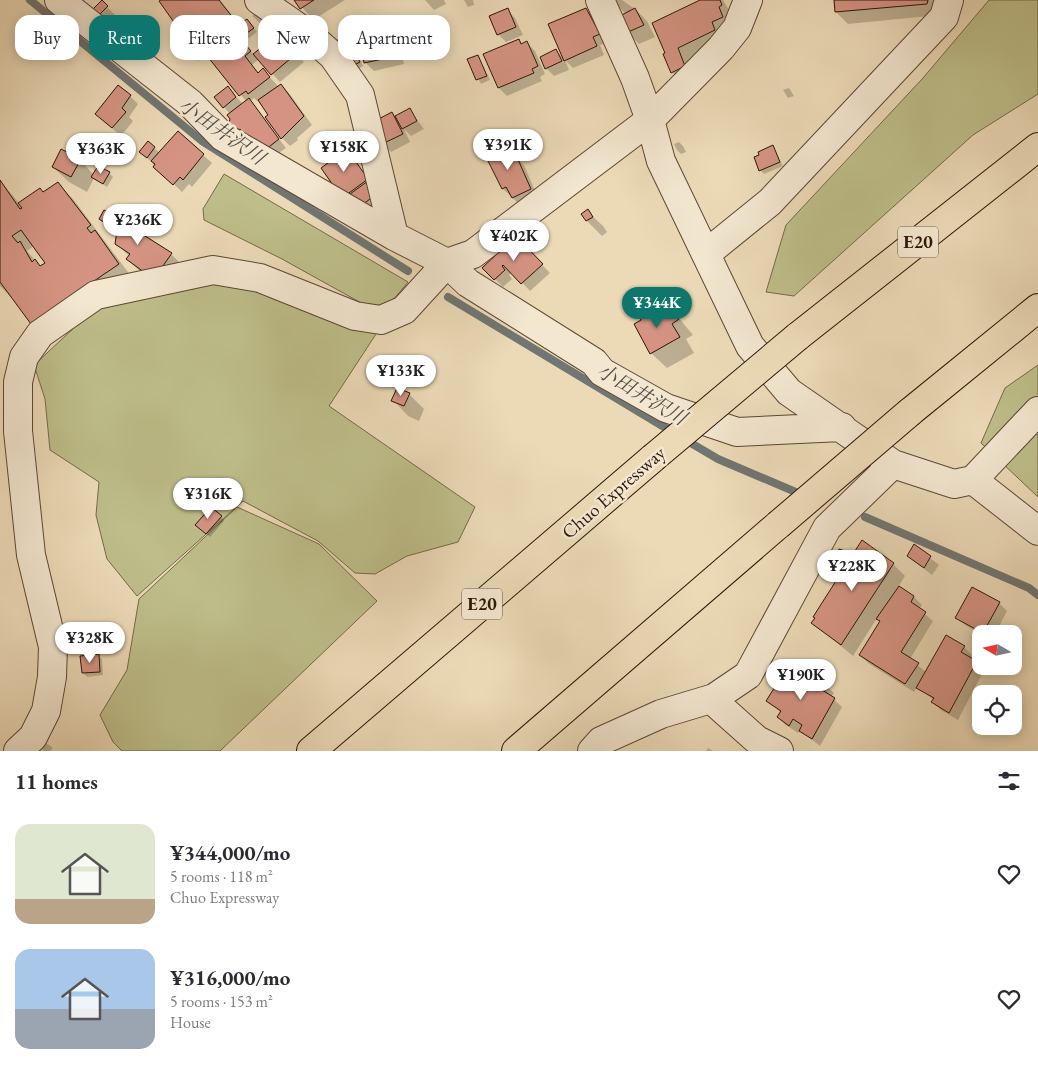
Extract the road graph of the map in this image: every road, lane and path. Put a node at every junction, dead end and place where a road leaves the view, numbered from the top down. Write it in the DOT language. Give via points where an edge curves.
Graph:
graph roads {
  1 [pos="59,0"];
  2 [pos="260,0"];
  3 [pos="600,0"];
  4 [pos="748,0"];
  5 [pos="949,0"];
  6 [pos="650,120"];
  7 [pos="1038,147"];
  8 [pos="394,236"];
  9 [pos="707,253"];
  10 [pos="447,263"];
  11 [pos="1038,308"];
  12 [pos="1038,411"];
  13 [pos="842,427"];
  14 [pos="893,464"];
  15 [pos="973,480"];
  16 [pos="1038,530"];
  17 [pos="711,699"];
  18 [pos="18,751"];
  19 [pos="311,751"];
  20 [pos="516,751"];
  21 [pos="592,751"];
  22 [pos="779,751"];
  1 -- 8 [label="street" via="190,103 223,136"];
  2 -- 8 [label="street" via="333,56 360,95"];
  3 -- 6 [label="street"];
  4 -- 6 [label="street" via="732,35"];
  5 -- 9 [label="street" via="944,17 770,202"];
  6 -- 9 [label="street" via="661,161"];
  6 -- 10 [label="street" via="473,254"];
  7 -- 19 [label="highway, Chuo Expressway / E20, bridge" via="797,337"];
  8 -- 10 [label="street"];
  9 -- 13 [label="street" via="750,346 788,392"];
  10 -- 13 [label="street" via="468,283 594,362 602,372 666,408 738,432"];
  10 -- 18 [label="street" via="404,310 381,320 356,316 260,278 213,270 96,294 40,334 24,357 18,382 18,431 31,555 53,647 52,677 46,711 33,738"];
  11 -- 20 [label="highway, bridge" via="778,524"];
  12 -- 15 [label="street"];
  13 -- 14 [label="street"];
  14 -- 15 [label="street" via="954,484"];
  14 -- 17 [label="street" via="827,528 748,676"];
  15 -- 16 [label="street"];
  17 -- 21 [label="street" via="661,714 601,741"];
  17 -- 22 [label="street" via="757,740"];
}
